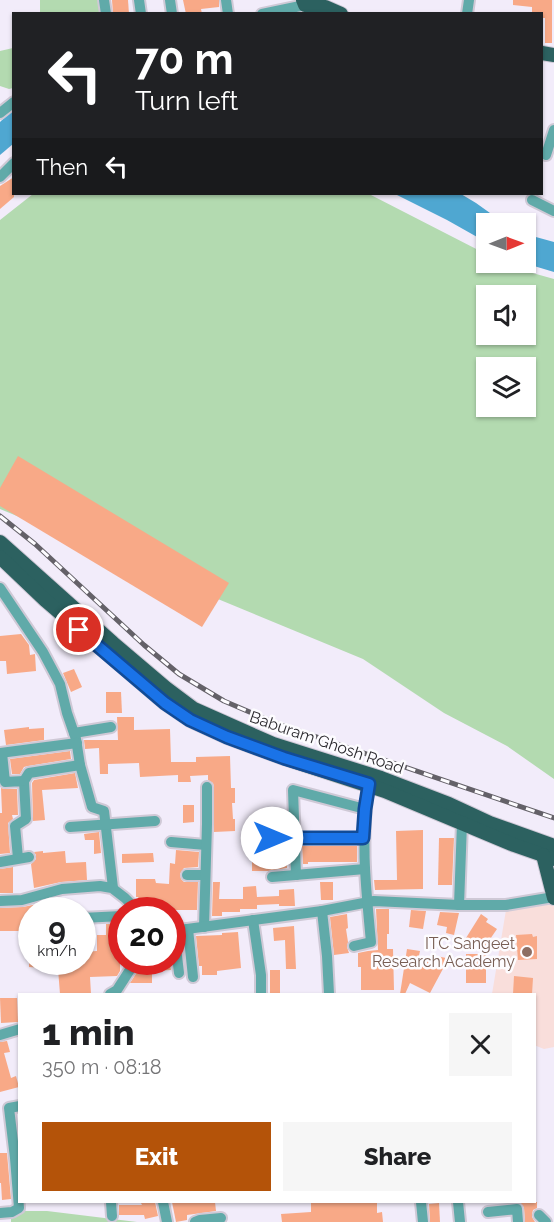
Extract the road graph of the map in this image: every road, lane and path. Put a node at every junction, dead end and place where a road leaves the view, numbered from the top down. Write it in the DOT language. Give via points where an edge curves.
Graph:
graph roads {
  1 [pos="304,3"];
  2 [pos="270,12"];
  3 [pos="336,12"];
  4 [pos="12,104"];
  5 [pos="0,113"];
  6 [pos="554,130"];
  7 [pos="546,155"];
  8 [pos="12,165"];
  9 [pos="0,177"];
  10 [pos="532,200"];
  11 [pos="554,211"];
  12 [pos="0,542"];
  13 [pos="0,556"];
  14 [pos="0,588"];
  15 [pos="111,727"];
  16 [pos="76,738"];
  17 [pos="1,753"];
  18 [pos="80,765"];
  19 [pos="24,781"];
  20 [pos="369,784"];
  21 [pos="207,787"];
  22 [pos="365,809"];
  23 [pos="155,821"];
  24 [pos="106,823"];
  25 [pos="462,824"];
  26 [pos="70,827"];
  27 [pos="249,838"];
  28 [pos="295,838"];
  29 [pos="363,838"];
  30 [pos="171,842"];
  31 [pos="207,845"];
  32 [pos="550,854"];
  33 [pos="0,862"];
  34 [pos="365,869"];
  35 [pos="187,875"];
  36 [pos="205,875"];
  37 [pos="296,875"];
  38 [pos="272,877"];
  39 [pos="113,888"];
  40 [pos="124,897"];
  41 [pos="554,897"];
  42 [pos="0,901"];
  43 [pos="367,903"];
  44 [pos="459,904"];
  45 [pos="322,911"];
  46 [pos="253,920"];
  47 [pos="204,927"];
  48 [pos="188,928"];
  49 [pos="354,946"];
  50 [pos="127,975"];
  51 [pos="193,977"];
  52 [pos="116,993"];
  53 [pos="261,993"];
  54 [pos="329,993"];
  55 [pos="18,1030"];
  56 [pos="0,1035"];
  57 [pos="9,1107"];
  58 [pos="18,1181"];
  59 [pos="20,1203"];
  60 [pos="111,1203"];
  61 [pos="163,1203"];
  62 [pos="422,1203"];
  63 [pos="458,1203"];
  64 [pos="488,1212"];
  65 [pos="0,1213"];
  66 [pos="112,1216"];
  67 [pos="221,1218"];
  68 [pos="167,1222"];
  69 [pos="195,1222"];
  70 [pos="423,1222"];
  71 [pos="460,1222"];
  72 [pos="518,1222"];
  1 -- 2 [label="street"];
  1 -- 3 [label="main road"];
  4 -- 5 [label="street"];
  6 -- 7 [label="street"];
  8 -- 9 [label="street"];
  10 -- 11 [label="street"];
  12 -- 32 [label="main road, Baburam Ghosh Road" via="194,710 273,744 381,777 449,804"];
  13 -- 20 [label="main road, Baburam Ghosh Road" via="62,615 190,720 284,758"];
  14 -- 16 [label="street" via="56,676"];
  15 -- 16 [label="street"];
  16 -- 17 [label="street"];
  16 -- 18 [label="street"];
  17 -- 19 [label="street" via="5,782"];
  18 -- 19 [label="street" via="29,773"];
  18 -- 24 [label="street" via="92,807 104,811"];
  19 -- 33 [label="street" via="26,819 15,826 23,858"];
  20 -- 22 [label="street"];
  20 -- 25 [label="main road, Baburam Ghosh Road"];
  21 -- 31 [label="street"];
  22 -- 28 [label="street" via="293,790"];
  22 -- 29 [label="street"];
  23 -- 24 [label="street"];
  24 -- 26 [label="street"];
  24 -- 39 [label="street"];
  25 -- 32 [label="main road, Baburam Ghosh Road" via="514,845"];
  25 -- 44 [label="street"];
  27 -- 28 [label="street"];
  28 -- 29 [label="street"];
  28 -- 37 [label="street"];
  29 -- 34 [label="street"];
  30 -- 31 [label="street"];
  31 -- 36 [label="street"];
  32 -- 41 [label="main road"];
  34 -- 37 [label="street"];
  34 -- 43 [label="street"];
  35 -- 36 [label="street"];
  36 -- 47 [label="street"];
  37 -- 38 [label="street"];
  39 -- 40 [label="street"];
  39 -- 42 [label="street" via="62,889 22,900"];
  41 -- 44 [label="street" via="506,904"];
  43 -- 44 [label="street"];
  43 -- 45 [label="street"];
  43 -- 49 [label="street" via="371,942"];
  45 -- 46 [label="street"];
  45 -- 54 [label="street"];
  46 -- 47 [label="street"];
  46 -- 53 [label="street"];
  47 -- 48 [label="street"];
  48 -- 51 [label="street"];
  50 -- 52 [label="street"];
  55 -- 56 [label="street"];
  57 -- 58 [label="street"];
  59 -- 65 [label="street" via="20,1208"];
  60 -- 66 [label="street"];
  61 -- 68 [label="street"];
  62 -- 70 [label="street"];
  63 -- 71 [label="street"];
  64 -- 72 [label="street" via="517,1209"];
  67 -- 69 [label="street"];
}
